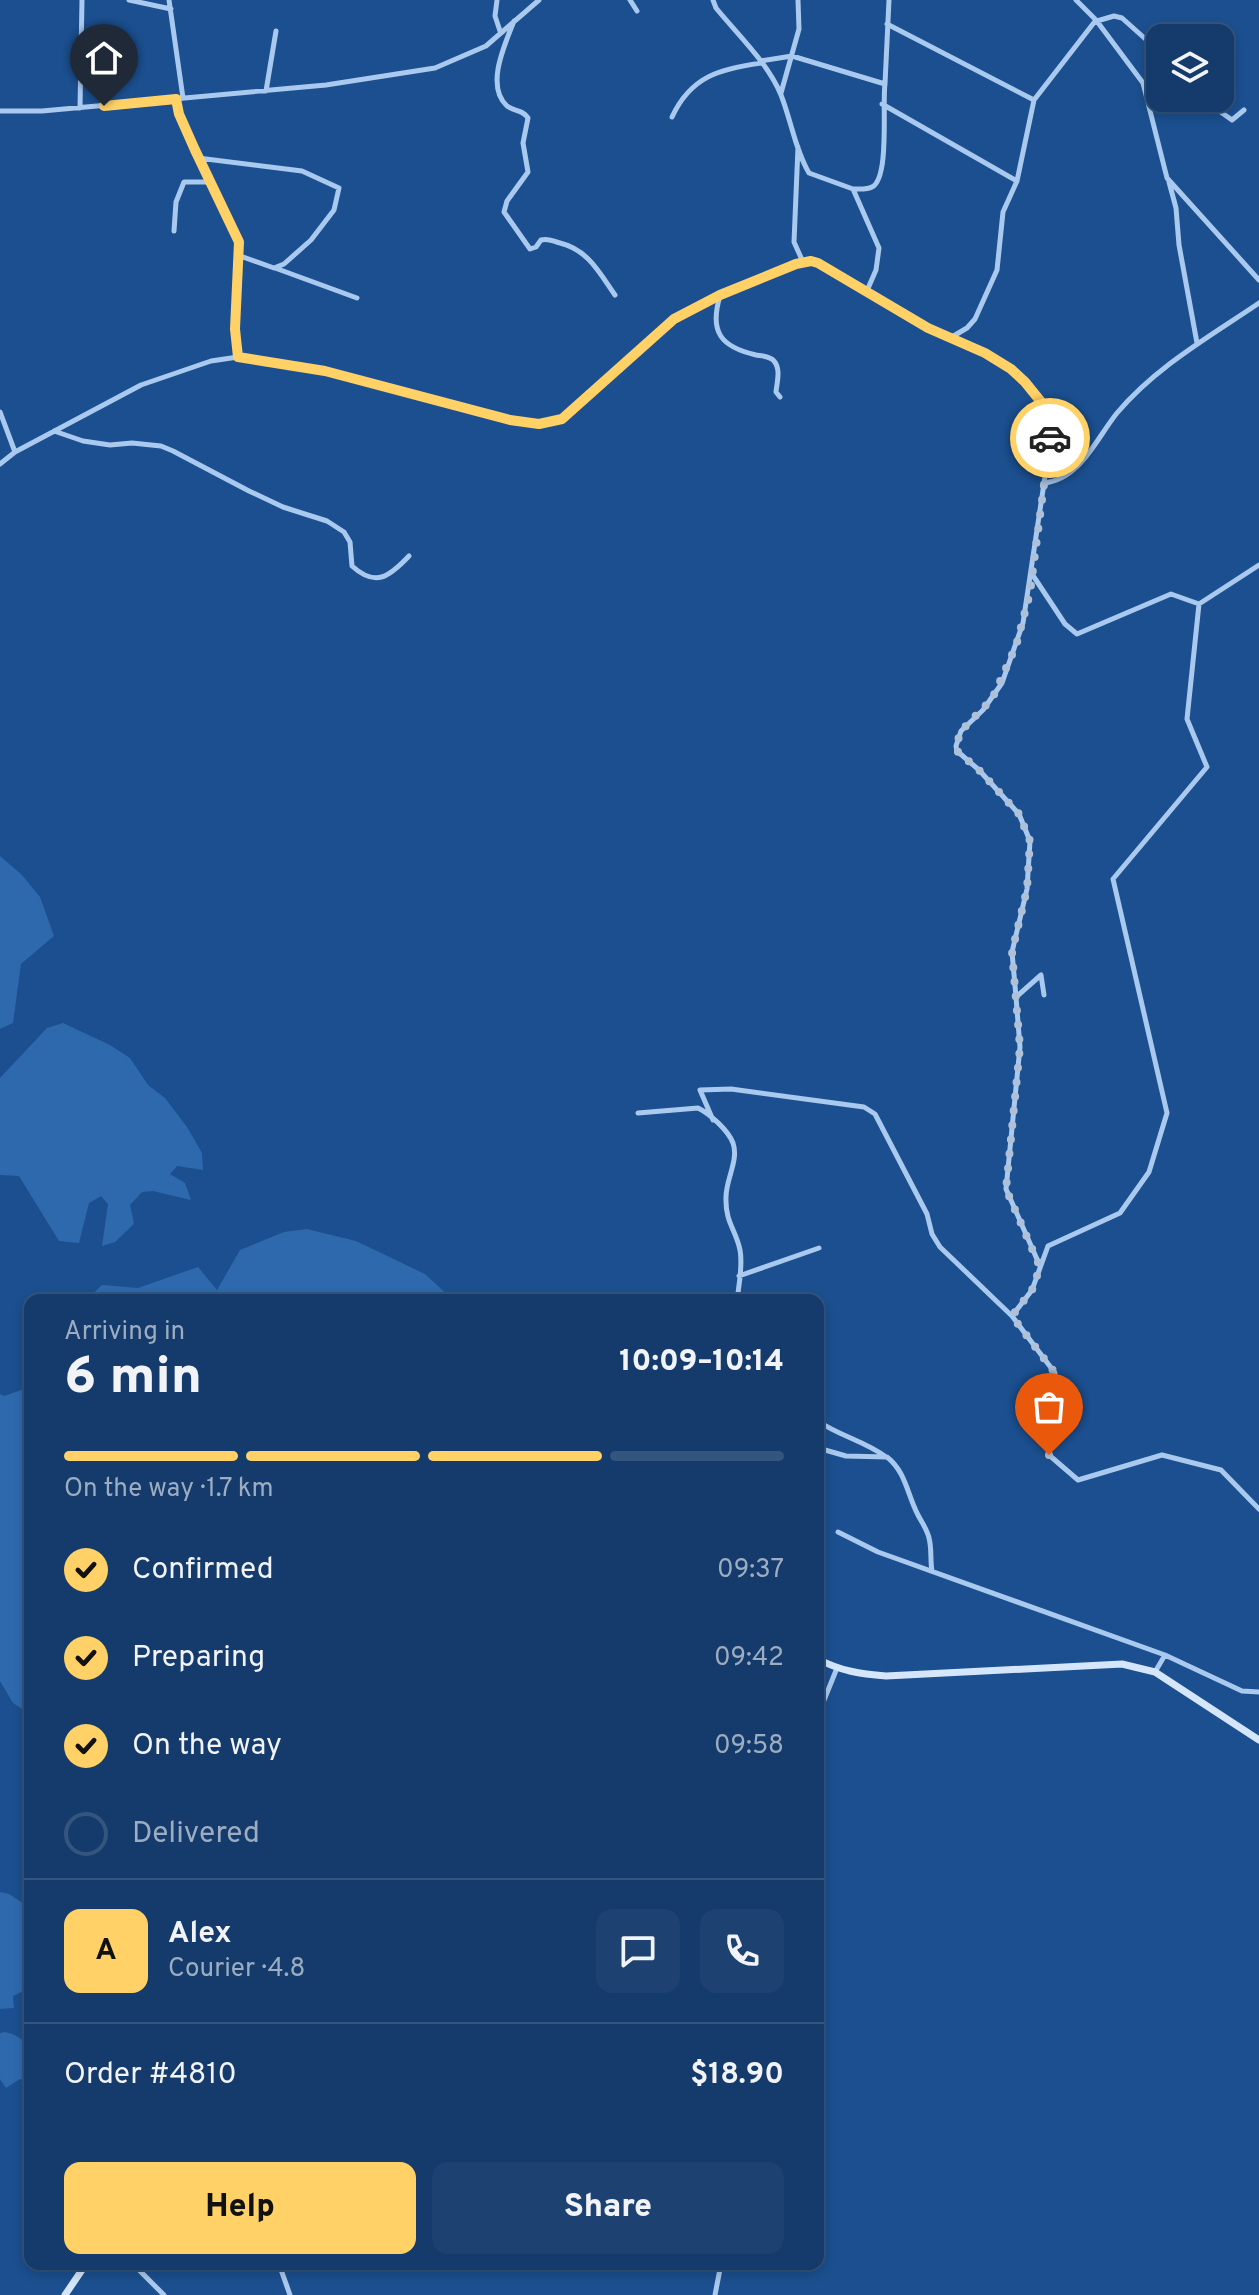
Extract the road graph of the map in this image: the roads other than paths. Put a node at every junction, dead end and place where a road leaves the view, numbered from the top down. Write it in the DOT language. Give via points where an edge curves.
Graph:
graph roads {
  1 [pos="82,0"];
  2 [pos="129,0"];
  3 [pos="169,0"];
  4 [pos="497,0"];
  5 [pos="539,0"];
  6 [pos="630,0"];
  7 [pos="713,0"];
  8 [pos="798,0"];
  9 [pos="889,0"];
  10 [pos="1076,0"];
  11 [pos="171,9"];
  12 [pos="637,11"];
  13 [pos="514,20"];
  14 [pos="1097,20"];
  15 [pos="887,24"];
  16 [pos="276,31"];
  17 [pos="500,31"];
  18 [pos="1146,39"];
  19 [pos="792,56"];
  20 [pos="760,62"];
  21 [pos="885,84"];
  22 [pos="266,91"];
  23 [pos="781,94"];
  24 [pos="180,99"];
  25 [pos="1034,100"];
  26 [pos="882,104"];
  27 [pos="80,108"];
  28 [pos="1244,110"];
  29 [pos="0,111"];
  30 [pos="1221,112"];
  31 [pos="672,117"];
  32 [pos="798,146"];
  33 [pos="198,158"];
  34 [pos="1167,178"];
  35 [pos="1017,181"];
  36 [pos="209,182"];
  37 [pos="853,189"];
  38 [pos="174,231"];
  39 [pos="240,256"];
  40 [pos="803,262"];
  41 [pos="274,268"];
  42 [pos="1259,280"];
  43 [pos="866,293"];
  44 [pos="615,295"];
  45 [pos="720,295"];
  46 [pos="357,298"];
  47 [pos="1259,303"];
  48 [pos="950,338"];
  49 [pos="1197,343"];
  50 [pos="238,357"];
  51 [pos="780,397"];
  52 [pos="0,412"];
  53 [pos="53,431"];
  54 [pos="15,452"];
  55 [pos="0,464"];
  56 [pos="1043,483"];
  57 [pos="409,556"];
  58 [pos="1259,565"];
  59 [pos="1032,574"];
  60 [pos="1199,604"];
  61 [pos="1044,995"];
  62 [pos="1016,997"];
  63 [pos="638,1113"];
  64 [pos="713,1120"];
  65 [pos="819,1248"];
  66 [pos="1040,1267"];
  67 [pos="739,1276"];
  68 [pos="738,1294"];
  69 [pos="1012,1316"];
  70 [pos="824,1425"];
  71 [pos="824,1450"];
  72 [pos="887,1457"];
  73 [pos="1259,1509"];
  74 [pos="838,1532"];
  75 [pos="932,1571"];
  76 [pos="1165,1655"];
  77 [pos="824,1662"];
  78 [pos="837,1668"];
  79 [pos="1155,1672"];
  80 [pos="1259,1692"];
  81 [pos="824,1700"];
  82 [pos="1259,1740"];
  83 [pos="82,2270"];
  84 [pos="139,2270"];
  85 [pos="281,2270"];
  86 [pos="720,2270"];
  87 [pos="65,2295"];
  88 [pos="164,2295"];
  89 [pos="290,2295"];
  90 [pos="715,2295"];
  1 -- 27 [label="street"];
  2 -- 11 [label="street"];
  3 -- 11 [label="street"];
  4 -- 17 [label="street"];
  5 -- 13 [label="street"];
  6 -- 12 [label="street"];
  7 -- 20 [label="street"];
  8 -- 19 [label="street" via="799,29"];
  9 -- 15 [label="street"];
  10 -- 14 [label="street"];
  11 -- 24 [label="street"];
  13 -- 17 [label="street"];
  13 -- 44 [label="street" via="497,84 506,105 528,118 523,143 528,172 504,212 530,249 548,238 579,249"];
  14 -- 18 [label="street" via="1122,18"];
  14 -- 25 [label="street"];
  14 -- 34 [label="street" via="1143,83"];
  15 -- 21 [label="street"];
  15 -- 25 [label="street"];
  16 -- 22 [label="street"];
  17 -- 22 [label="street" via="486,46 435,68"];
  19 -- 20 [label="street"];
  19 -- 21 [label="street"];
  19 -- 23 [label="street"];
  20 -- 23 [label="street"];
  20 -- 31 [label="street" via="703,78"];
  21 -- 26 [label="street"];
  22 -- 24 [label="street"];
  23 -- 32 [label="street"];
  24 -- 27 [label="street"];
  24 -- 33 [label="street" via="179,114"];
  25 -- 35 [label="street"];
  26 -- 35 [label="street"];
  26 -- 37 [label="street" via="884,145 877,182 869,189"];
  27 -- 29 [label="street"];
  28 -- 30 [label="street" via="1232,120"];
  32 -- 37 [label="street" via="809,173"];
  32 -- 40 [label="street" via="794,242"];
  33 -- 36 [label="street"];
  33 -- 41 [label="street" via="302,171 338,187 336,205 324,224 291,259"];
  34 -- 42 [label="street"];
  34 -- 49 [label="street"];
  35 -- 48 [label="street" via="1003,212 997,270 975,319"];
  36 -- 38 [label="street" via="184,182"];
  36 -- 39 [label="street" via="239,242"];
  37 -- 43 [label="street" via="879,248"];
  39 -- 41 [label="street"];
  39 -- 50 [label="street"];
  40 -- 43 [label="street" via="818,263"];
  40 -- 45 [label="street"];
  41 -- 46 [label="street"];
  43 -- 48 [label="street"];
  45 -- 50 [label="street" via="674,319 562,419 539,424 325,371"];
  45 -- 51 [label="street" via="714,321 718,335 776,362"];
  47 -- 49 [label="street"];
  48 -- 56 [label="street" via="999,361 1042,402 1050,441"];
  49 -- 56 [label="street" via="1170,361 1121,409 1079,466"];
  50 -- 53 [label="street" via="141,385"];
  52 -- 54 [label="street"];
  53 -- 54 [label="street"];
  53 -- 57 [label="street" via="110,445 161,446 283,507 327,521 344,532 352,566 363,576 391,574"];
  54 -- 55 [label="street"];
  56 -- 59 [label="street"];
  58 -- 60 [label="street"];
  59 -- 60 [label="street" via="1077,634 1171,594"];
  59 -- 62 [label="street" via="1023,623 1002,683 961,731 956,746 1019,814 1030,841 1027,889 1012,952"];
  60 -- 66 [label="street" via="1187,719 1207,767 1113,879 1167,1113 1149,1172 1120,1213 1048,1246"];
  61 -- 62 [label="street" via="1041,975"];
  62 -- 66 [label="street" via="1020,1047 1006,1189"];
  63 -- 64 [label="street" via="691,1107"];
  64 -- 67 [label="street" via="731,1138 735,1153 725,1207 741,1251"];
  64 -- 69 [label="street" via="700,1090 731,1089 864,1107 875,1114 940,1247"];
  65 -- 67 [label="street"];
  66 -- 69 [label="street" via="1032,1290"];
  67 -- 68 [label="street"];
  69 -- 73 [label="street" via="1055,1373 1049,1455 1078,1480 1162,1455 1221,1470"];
  70 -- 72 [label="street"];
  71 -- 72 [label="street"];
  72 -- 75 [label="street" via="904,1477 926,1529"];
  74 -- 75 [label="street"];
  75 -- 76 [label="street"];
  76 -- 79 [label="street"];
  76 -- 80 [label="street" via="1242,1691"];
  77 -- 78 [label="main road"];
  78 -- 79 [label="main road" via="886,1676 1122,1664"];
  78 -- 81 [label="street"];
  79 -- 82 [label="main road"];
  83 -- 87 [label="main road"];
  84 -- 88 [label="street"];
  85 -- 89 [label="street"];
  86 -- 90 [label="street"];
}
